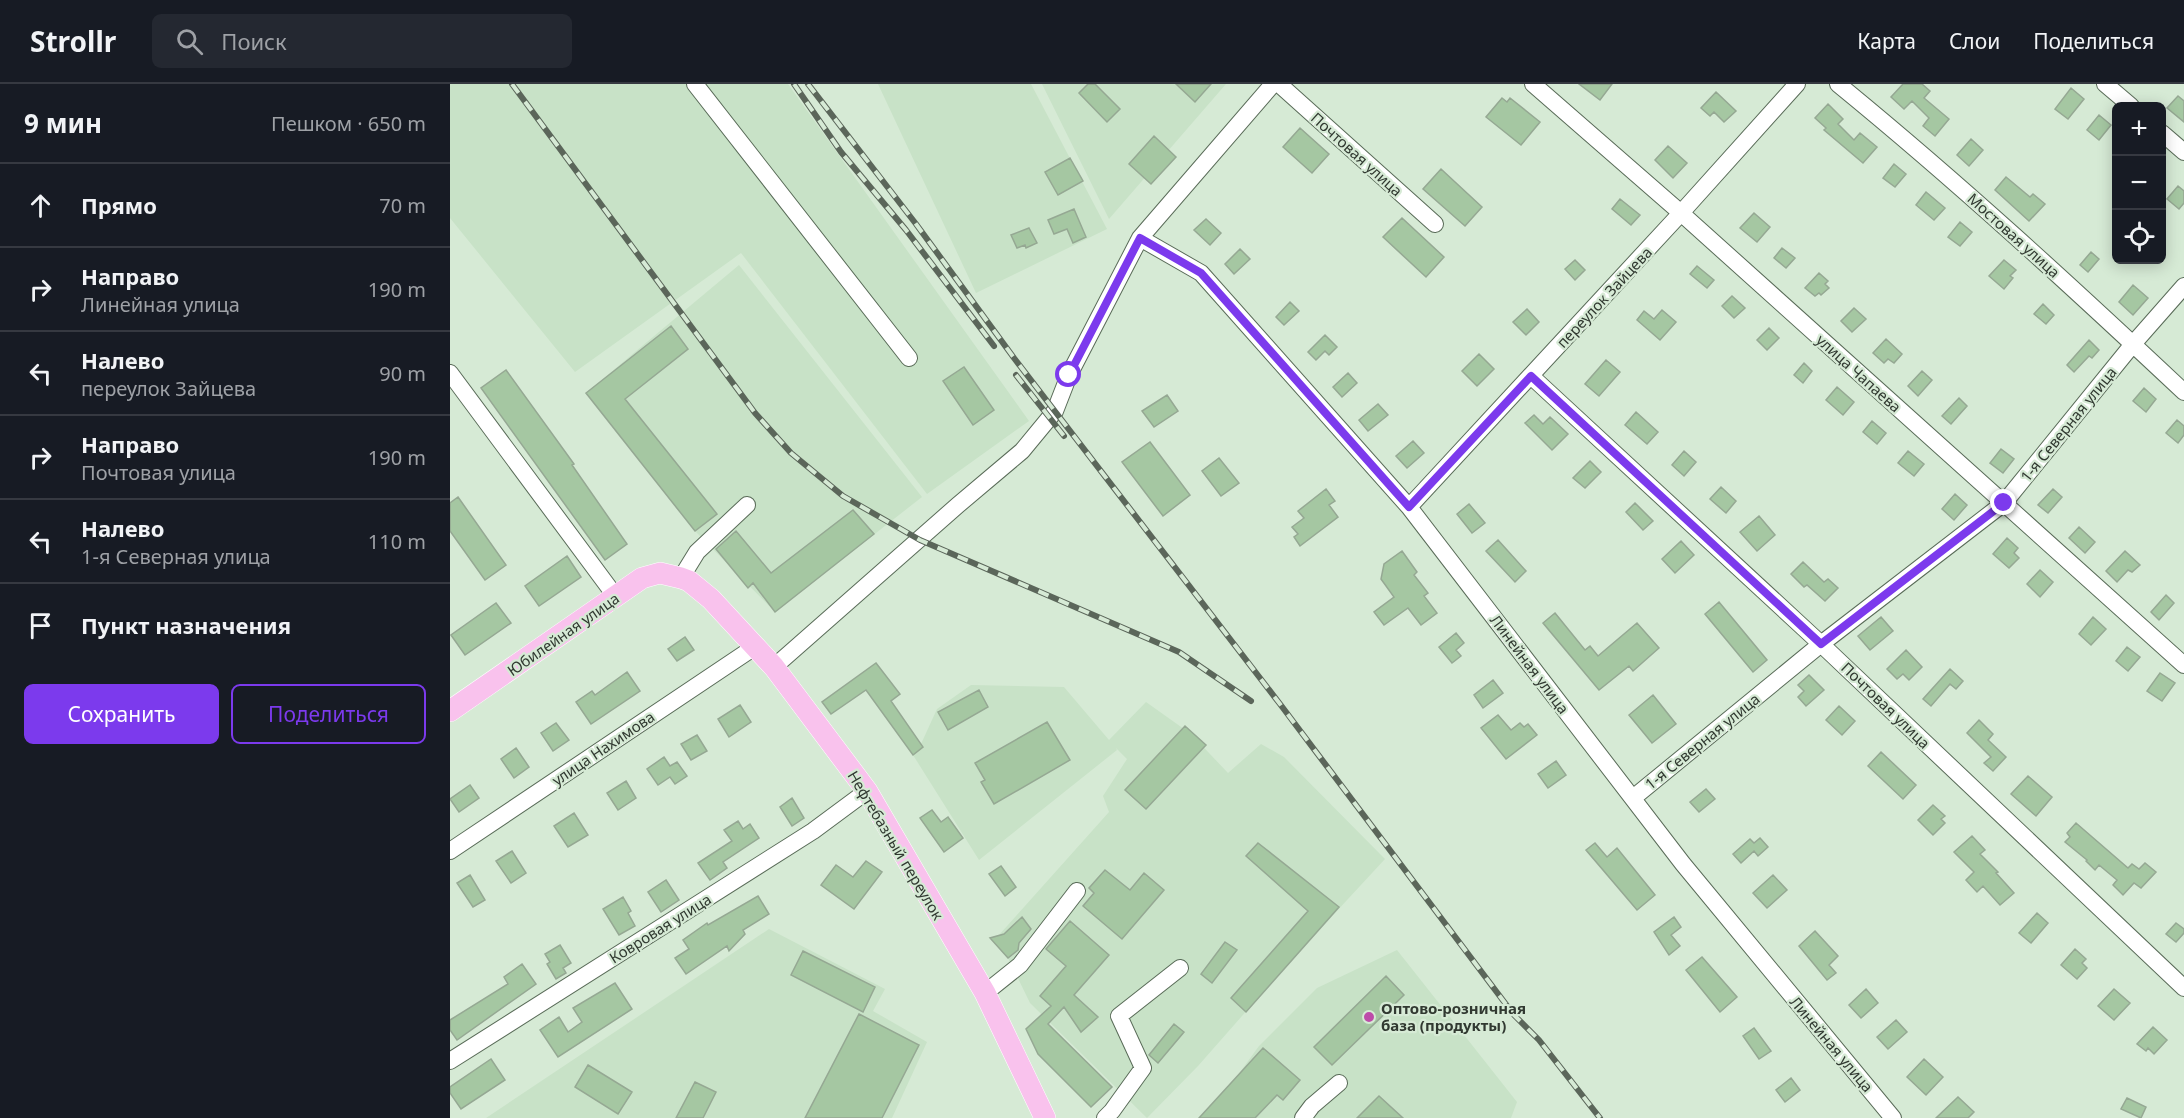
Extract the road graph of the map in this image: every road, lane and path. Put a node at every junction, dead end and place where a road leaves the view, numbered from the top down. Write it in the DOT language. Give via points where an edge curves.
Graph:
graph roads {
  1 [pos="695,84"];
  2 [pos="1272,84"];
  3 [pos="1279,84"];
  4 [pos="1533,84"];
  5 [pos="1797,84"];
  6 [pos="1839,84"];
  7 [pos="2105,84"];
  8 [pos="2126,102"];
  9 [pos="2166,136"];
  10 [pos="2184,152"];
  11 [pos="1681,213"];
  12 [pos="1435,224"];
  13 [pos="1140,238"];
  14 [pos="2184,286"];
  15 [pos="2133,344"];
  16 [pos="909,358"];
  17 [pos="450,373"];
  18 [pos="1531,376"];
  19 [pos="2184,392"];
  20 [pos="2004,503"];
  21 [pos="747,505"];
  22 [pos="1409,507"];
  23 [pos="681,578"];
  24 [pos="616,597"];
  25 [pos="1821,644"];
  26 [pos="756,646"];
  27 [pos="2184,664"];
  28 [pos="774,667"];
  29 [pos="450,711"];
  30 [pos="867,791"];
  31 [pos="1633,798"];
  32 [pos="450,851"];
  33 [pos="1077,891"];
  34 [pos="1180,968"];
  35 [pos="2184,988"];
  36 [pos="985,993"];
  37 [pos="450,1061"];
  38 [pos="1339,1083"];
  39 [pos="1045,1118"];
  40 [pos="1105,1118"];
  41 [pos="1303,1118"];
  42 [pos="1893,1118"];
  1 -- 16 [label="street"];
  2 -- 13 [label="street"];
  3 -- 12 [label="street, Почтовая улица"];
  4 -- 11 [label="street, улица Чапаева"];
  5 -- 11 [label="street, переулок Зайцева"];
  6 -- 15 [label="street, Мостовая улица" via="1933,162"];
  7 -- 8 [label="street"];
  9 -- 10 [label="street"];
  11 -- 18 [label="street, переулок Зайцева"];
  11 -- 20 [label="street, улица Чапаева"];
  13 -- 22 [label="street, Линейная улица" via="1201,273"];
  13 -- 28 [label="street" via="1069,375 1055,411 1022,452"];
  14 -- 15 [label="street, 1-я Северная улица"];
  15 -- 19 [label="street, Мостовая улица"];
  15 -- 20 [label="street, 1-я Северная улица"];
  17 -- 24 [label="street"];
  18 -- 22 [label="street, переулок Зайцева"];
  18 -- 25 [label="street, Почтовая улица"];
  20 -- 25 [label="street, 1-я Северная улица"];
  20 -- 27 [label="street, улица Чапаева"];
  21 -- 23 [label="street" via="697,552"];
  22 -- 31 [label="street, Линейная улица"];
  23 -- 24 [label="main road, Юбилейная улица" via="660,573 642,578"];
  23 -- 26 [label="main road, Нефтебазный переулок" via="711,599"];
  24 -- 29 [label="main road, Юбилейная улица"];
  25 -- 31 [label="street, 1-я Северная улица"];
  25 -- 35 [label="street, Почтовая улица"];
  26 -- 28 [label="main road, Нефтебазный переулок"];
  26 -- 32 [label="street, улица Нахимова"];
  28 -- 30 [label="main road, Нефтебазный переулок"];
  30 -- 36 [label="main road, Нефтебазный переулок"];
  30 -- 37 [label="street, Ковровая улица" via="813,831"];
  31 -- 42 [label="street, Линейная улица"];
  33 -- 36 [label="street" via="1020,965"];
  34 -- 40 [label="street" via="1119,1016 1143,1068"];
  36 -- 39 [label="main road, Нефтебазный переулок"];
  38 -- 41 [label="street"];
}
